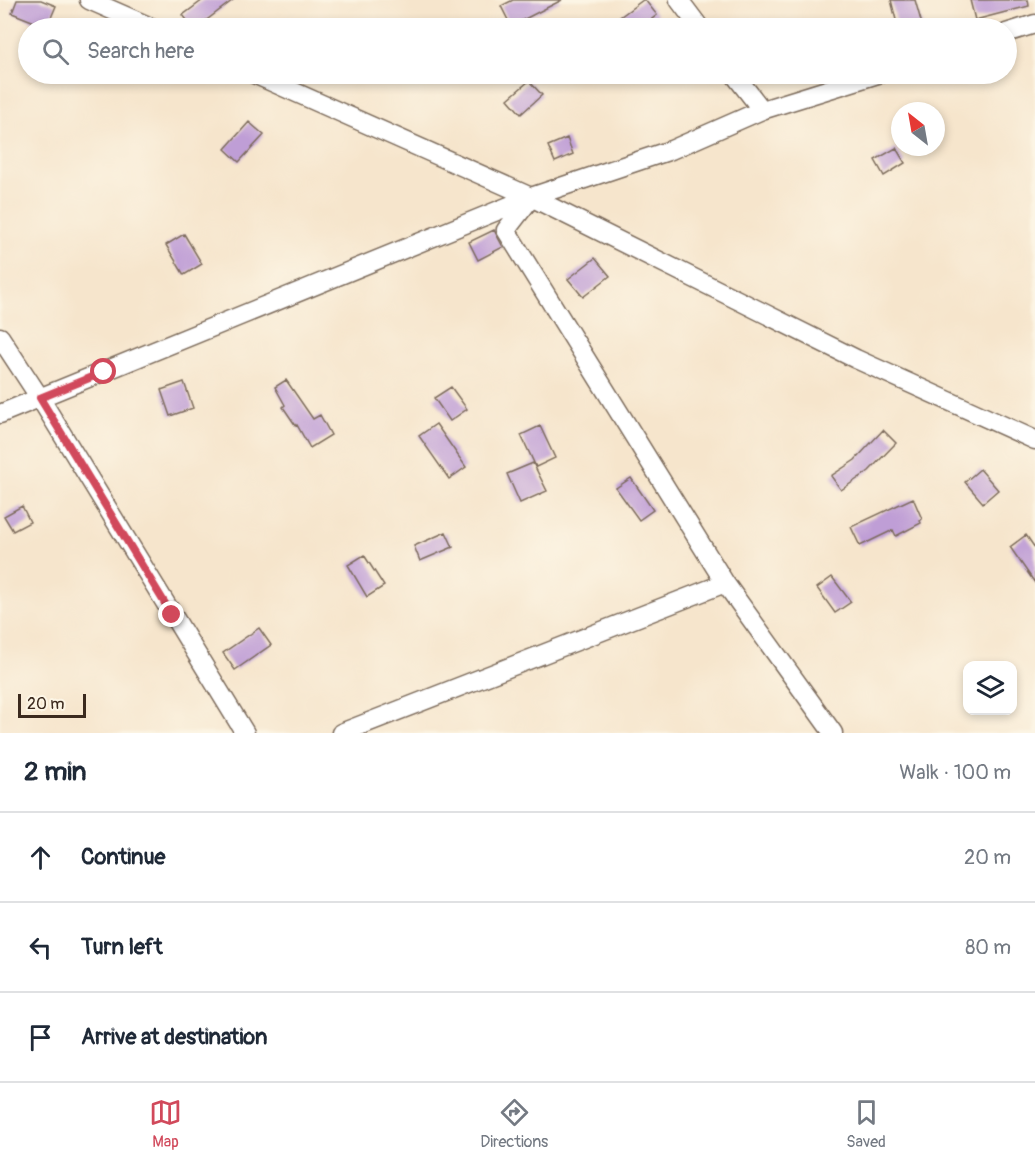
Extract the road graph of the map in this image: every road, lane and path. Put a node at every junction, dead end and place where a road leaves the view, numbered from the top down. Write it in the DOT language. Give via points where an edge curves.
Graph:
graph roads {
  1 [pos="89,0"];
  2 [pos="679,0"];
  3 [pos="130,18"];
  4 [pos="692,18"];
  5 [pos="1035,24"];
  6 [pos="1017,30"];
  7 [pos="277,84"];
  8 [pos="742,84"];
  9 [pos="846,84"];
  10 [pos="762,110"];
  11 [pos="531,197"];
  12 [pos="0,337"];
  13 [pos="40,398"];
  14 [pos="0,414"];
  15 [pos="1035,440"];
  16 [pos="724,583"];
  17 [pos="244,733"];
  18 [pos="341,733"];
  19 [pos="833,733"];
  1 -- 3 [label="street"];
  2 -- 4 [label="street"];
  5 -- 6 [label="street"];
  7 -- 11 [label="street"];
  8 -- 10 [label="street"];
  9 -- 10 [label="street"];
  10 -- 11 [label="street" via="671,150"];
  11 -- 13 [label="street"];
  11 -- 15 [label="street" via="856,359"];
  11 -- 16 [label="street" via="506,230"];
  12 -- 13 [label="street"];
  13 -- 14 [label="street"];
  13 -- 17 [label="street"];
  16 -- 18 [label="street"];
  16 -- 19 [label="street"];
}
